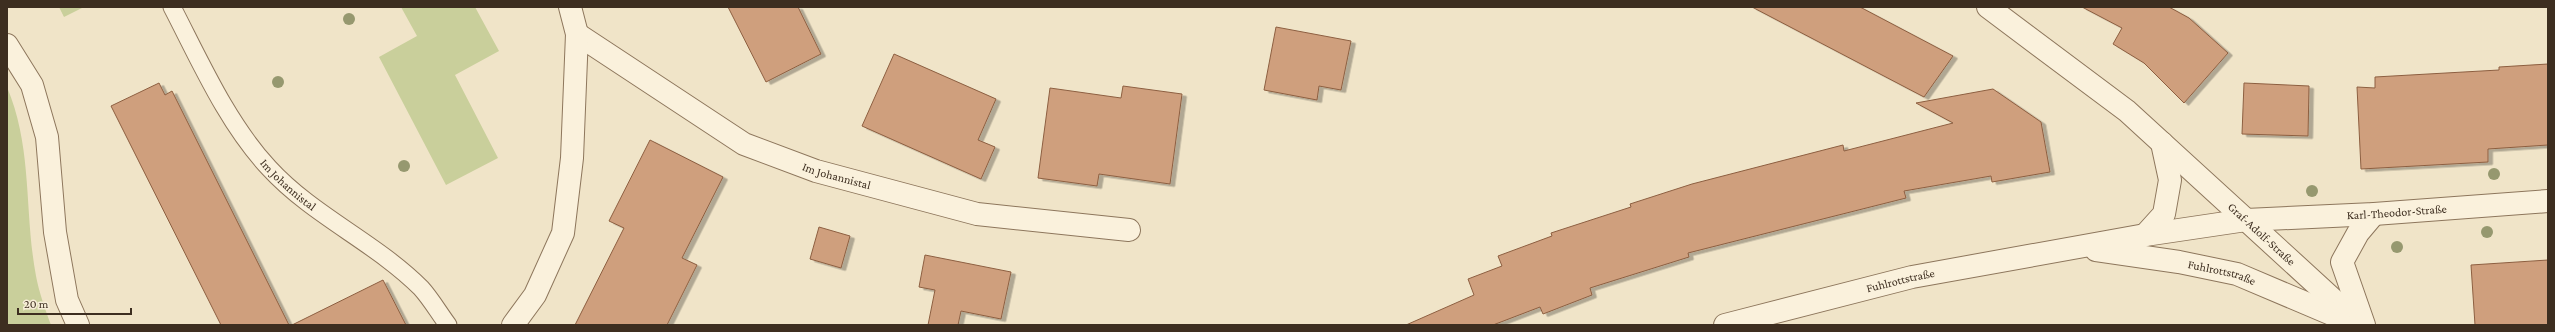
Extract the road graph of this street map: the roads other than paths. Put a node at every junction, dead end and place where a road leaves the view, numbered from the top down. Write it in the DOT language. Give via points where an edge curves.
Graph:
graph roads {
  1 [pos="172,7"];
  2 [pos="570,7"];
  3 [pos="1988,7"];
  4 [pos="577,34"];
  5 [pos="7,45"];
  6 [pos="2162,143"];
  7 [pos="2548,201"];
  8 [pos="2374,214"];
  9 [pos="2246,220"];
  10 [pos="1129,230"];
  11 [pos="2145,235"];
  12 [pos="2079,248"];
  13 [pos="78,325"];
  14 [pos="448,325"];
  15 [pos="513,325"];
  16 [pos="1725,325"];
  17 [pos="2357,325"];
  18 [pos="2362,325"];
  1 -- 14 [label="lane, Im Johannistal" via="234,121 268,168 313,208 373,250 421,289"];
  2 -- 4 [label="street"];
  3 -- 6 [label="street, Graf-Adolf-Straße" via="2127,111"];
  4 -- 10 [label="street, Im Johannistal" via="744,144 816,170 977,214"];
  4 -- 15 [label="street" via="572,158 563,233 535,295"];
  5 -- 13 [label="street" via="32,84 46,137 55,232 67,300"];
  6 -- 9 [label="street, Graf-Adolf-Straße"];
  6 -- 11 [label="street" via="2170,180 2164,214"];
  7 -- 8 [label="street, Karl-Theodor-Straße"];
  8 -- 9 [label="street, Karl-Theodor-Straße"];
  8 -- 18 [label="street, Graf-Adolf-Straße" via="2358,233 2342,262"];
  9 -- 11 [label="street, Fuhlrottstraße"];
  9 -- 18 [label="street, Graf-Adolf-Straße"];
  11 -- 12 [label="street, Fuhlrottstraße"];
  12 -- 16 [label="street, Fuhlrottstraße" via="1902,279"];
  12 -- 17 [label="street, Fuhlrottstraße" via="2179,262 2237,274"];
}
